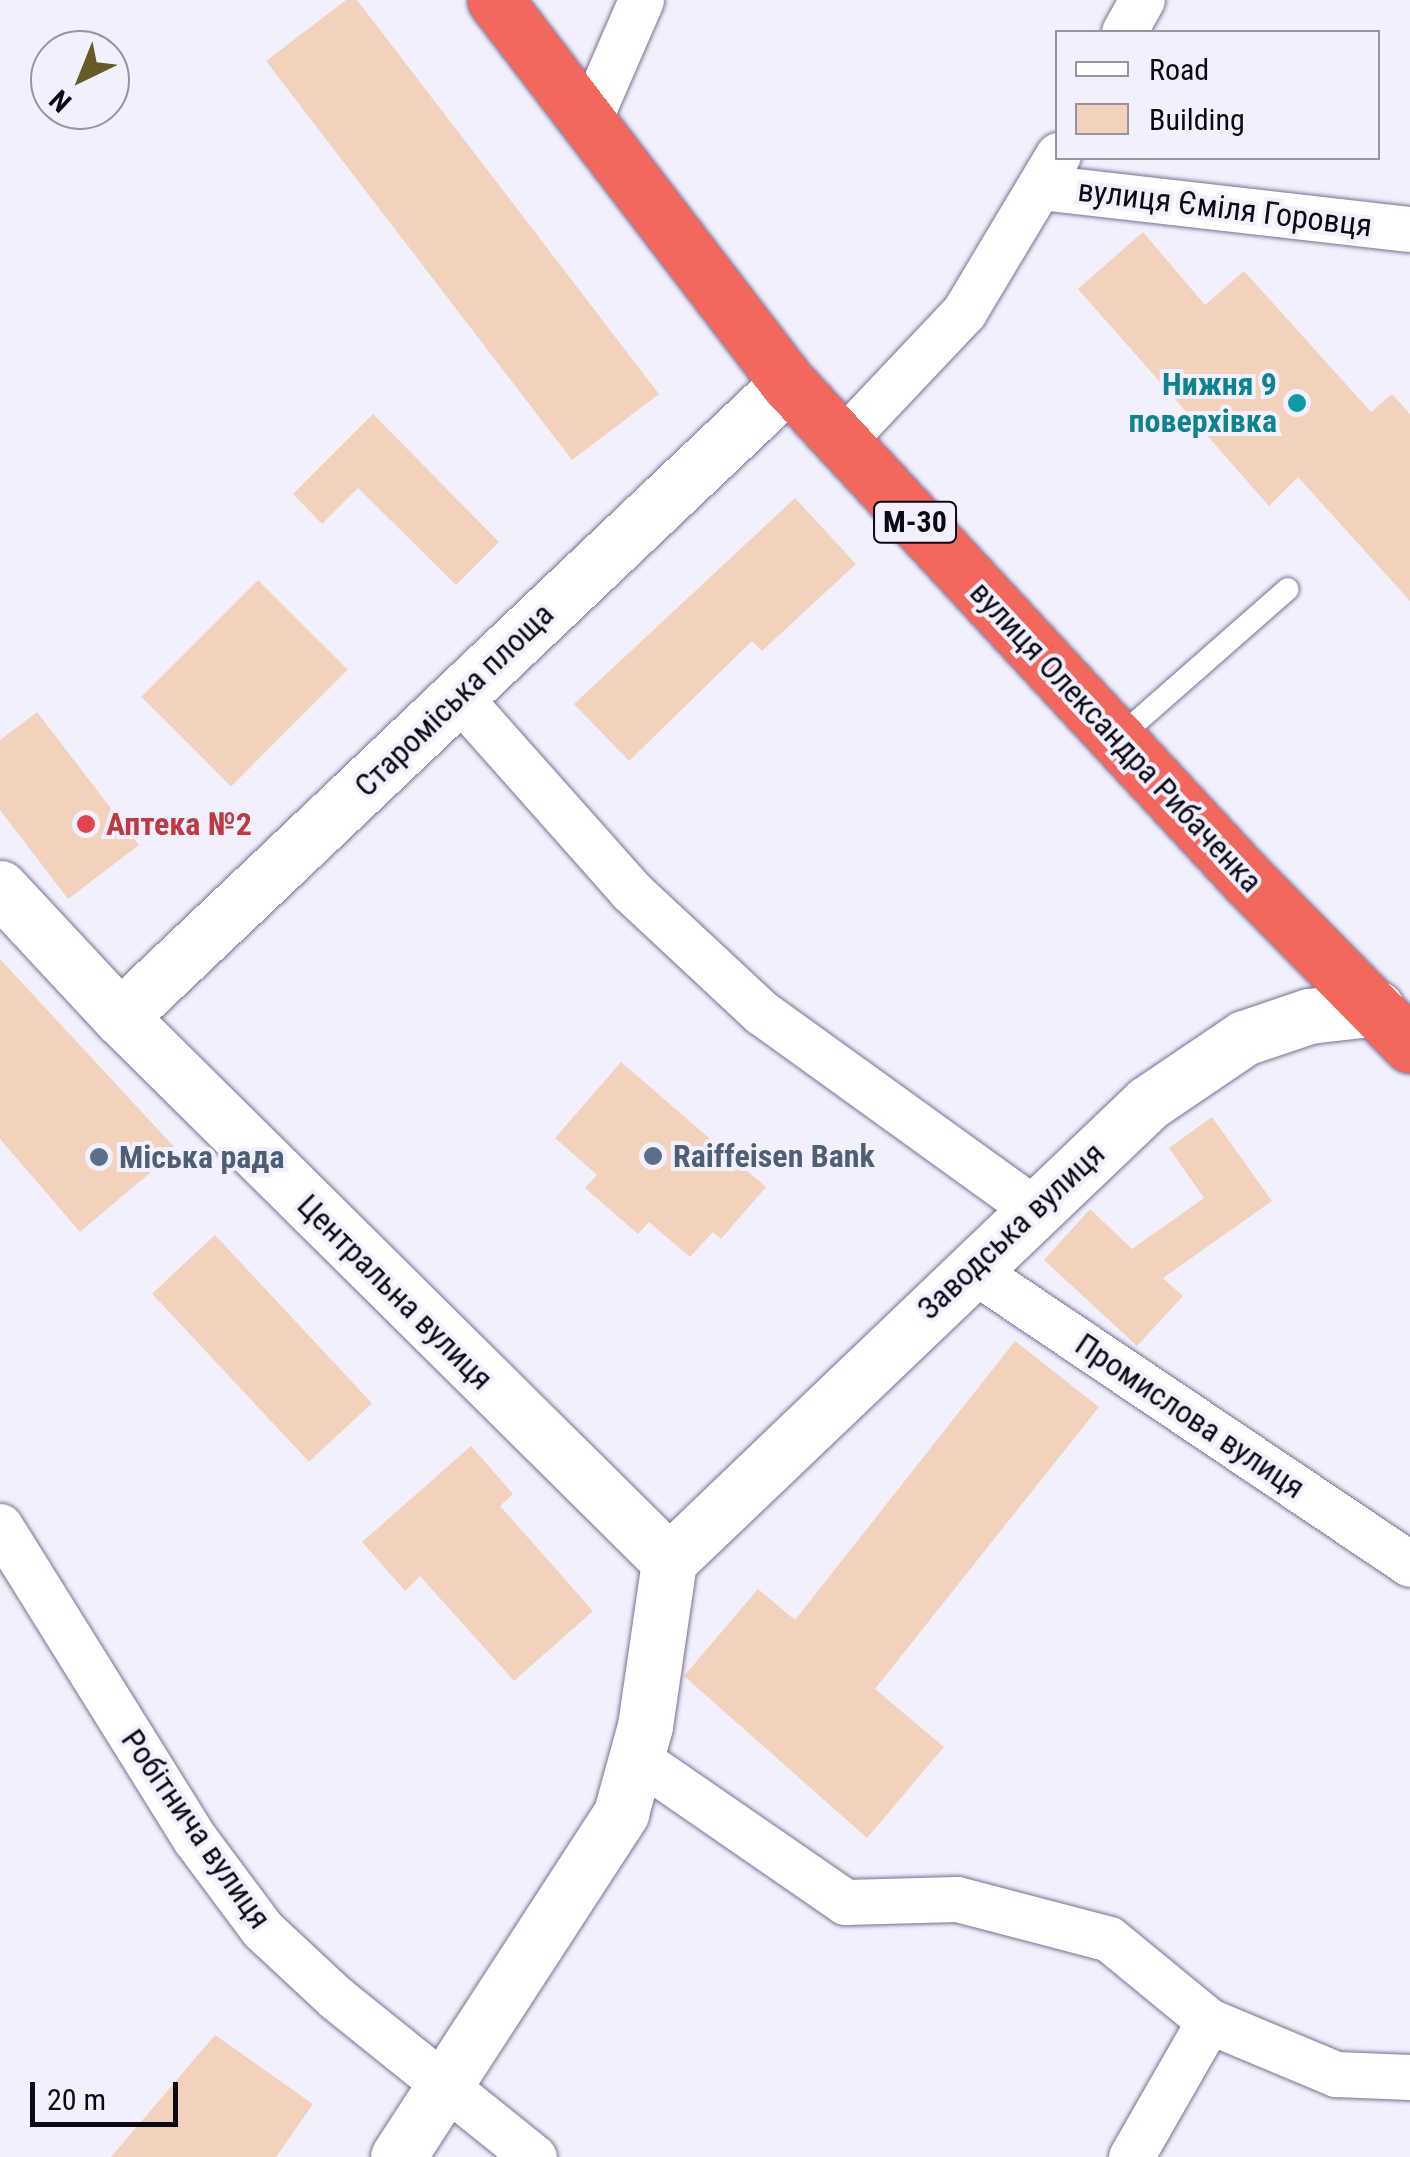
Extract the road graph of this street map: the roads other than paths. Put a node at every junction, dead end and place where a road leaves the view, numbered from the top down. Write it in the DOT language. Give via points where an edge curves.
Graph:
graph roads {
  1 [pos="495,0"];
  2 [pos="641,0"];
  3 [pos="1142,0"];
  4 [pos="1125,30"];
  5 [pos="588,122"];
  6 [pos="1049,171"];
  7 [pos="1410,230"];
  8 [pos="788,383"];
  9 [pos="841,442"];
  10 [pos="1288,589"];
  11 [pos="458,696"];
  12 [pos="1117,739"];
  13 [pos="0,888"];
  14 [pos="120,1017"];
  15 [pos="1399,1018"];
  16 [pos="1034,1209"];
  17 [pos="970,1268"];
  18 [pos="0,1526"];
  19 [pos="669,1561"];
  20 [pos="1410,1564"];
  21 [pos="638,1759"];
  22 [pos="1209,2021"];
  23 [pos="1410,2077"];
  24 [pos="448,2083"];
  25 [pos="398,2157"];
  26 [pos="534,2157"];
  27 [pos="1131,2157"];
  1 -- 5 [label="highway, вулиця Олександра Рибаченка / М-30"];
  2 -- 5 [label="street"];
  3 -- 4 [label="street"];
  5 -- 8 [label="highway, вулиця Олександра Рибаченка / М-30"];
  6 -- 7 [label="street, вулиця Єміля Горовця"];
  6 -- 9 [label="street" via="964,312"];
  8 -- 9 [label="highway, вулиця Олександра Рибаченка / М-30"];
  8 -- 11 [label="street, Староміська площа"];
  9 -- 12 [label="highway, вулиця Олександра Рибаченка / М-30"];
  10 -- 12 [label="lane"];
  11 -- 14 [label="street, Староміська площа"];
  11 -- 16 [label="street" via="631,891 762,1013"];
  12 -- 15 [label="highway, вулиця Олександра Рибаченка / М-30"];
  13 -- 14 [label="street, Центральна вулиця"];
  14 -- 19 [label="street, Центральна вулиця"];
  15 -- 16 [label="street, Заводська вулиця" via="1310,1016 1244,1038 1148,1102"];
  16 -- 17 [label="street, Заводська вулиця"];
  17 -- 19 [label="street, Заводська вулиця"];
  17 -- 20 [label="street, Промислова вулиця"];
  18 -- 24 [label="street, Робітнича вулиця" via="232,1892 336,1998"];
  19 -- 21 [label="street"];
  21 -- 22 [label="street" via="845,1902 957,1899 1110,1939"];
  21 -- 24 [label="street" via="607,1840"];
  22 -- 23 [label="street" via="1336,2074"];
  22 -- 27 [label="street"];
  24 -- 25 [label="street"];
  24 -- 26 [label="street, Робітнича вулиця"];
}
